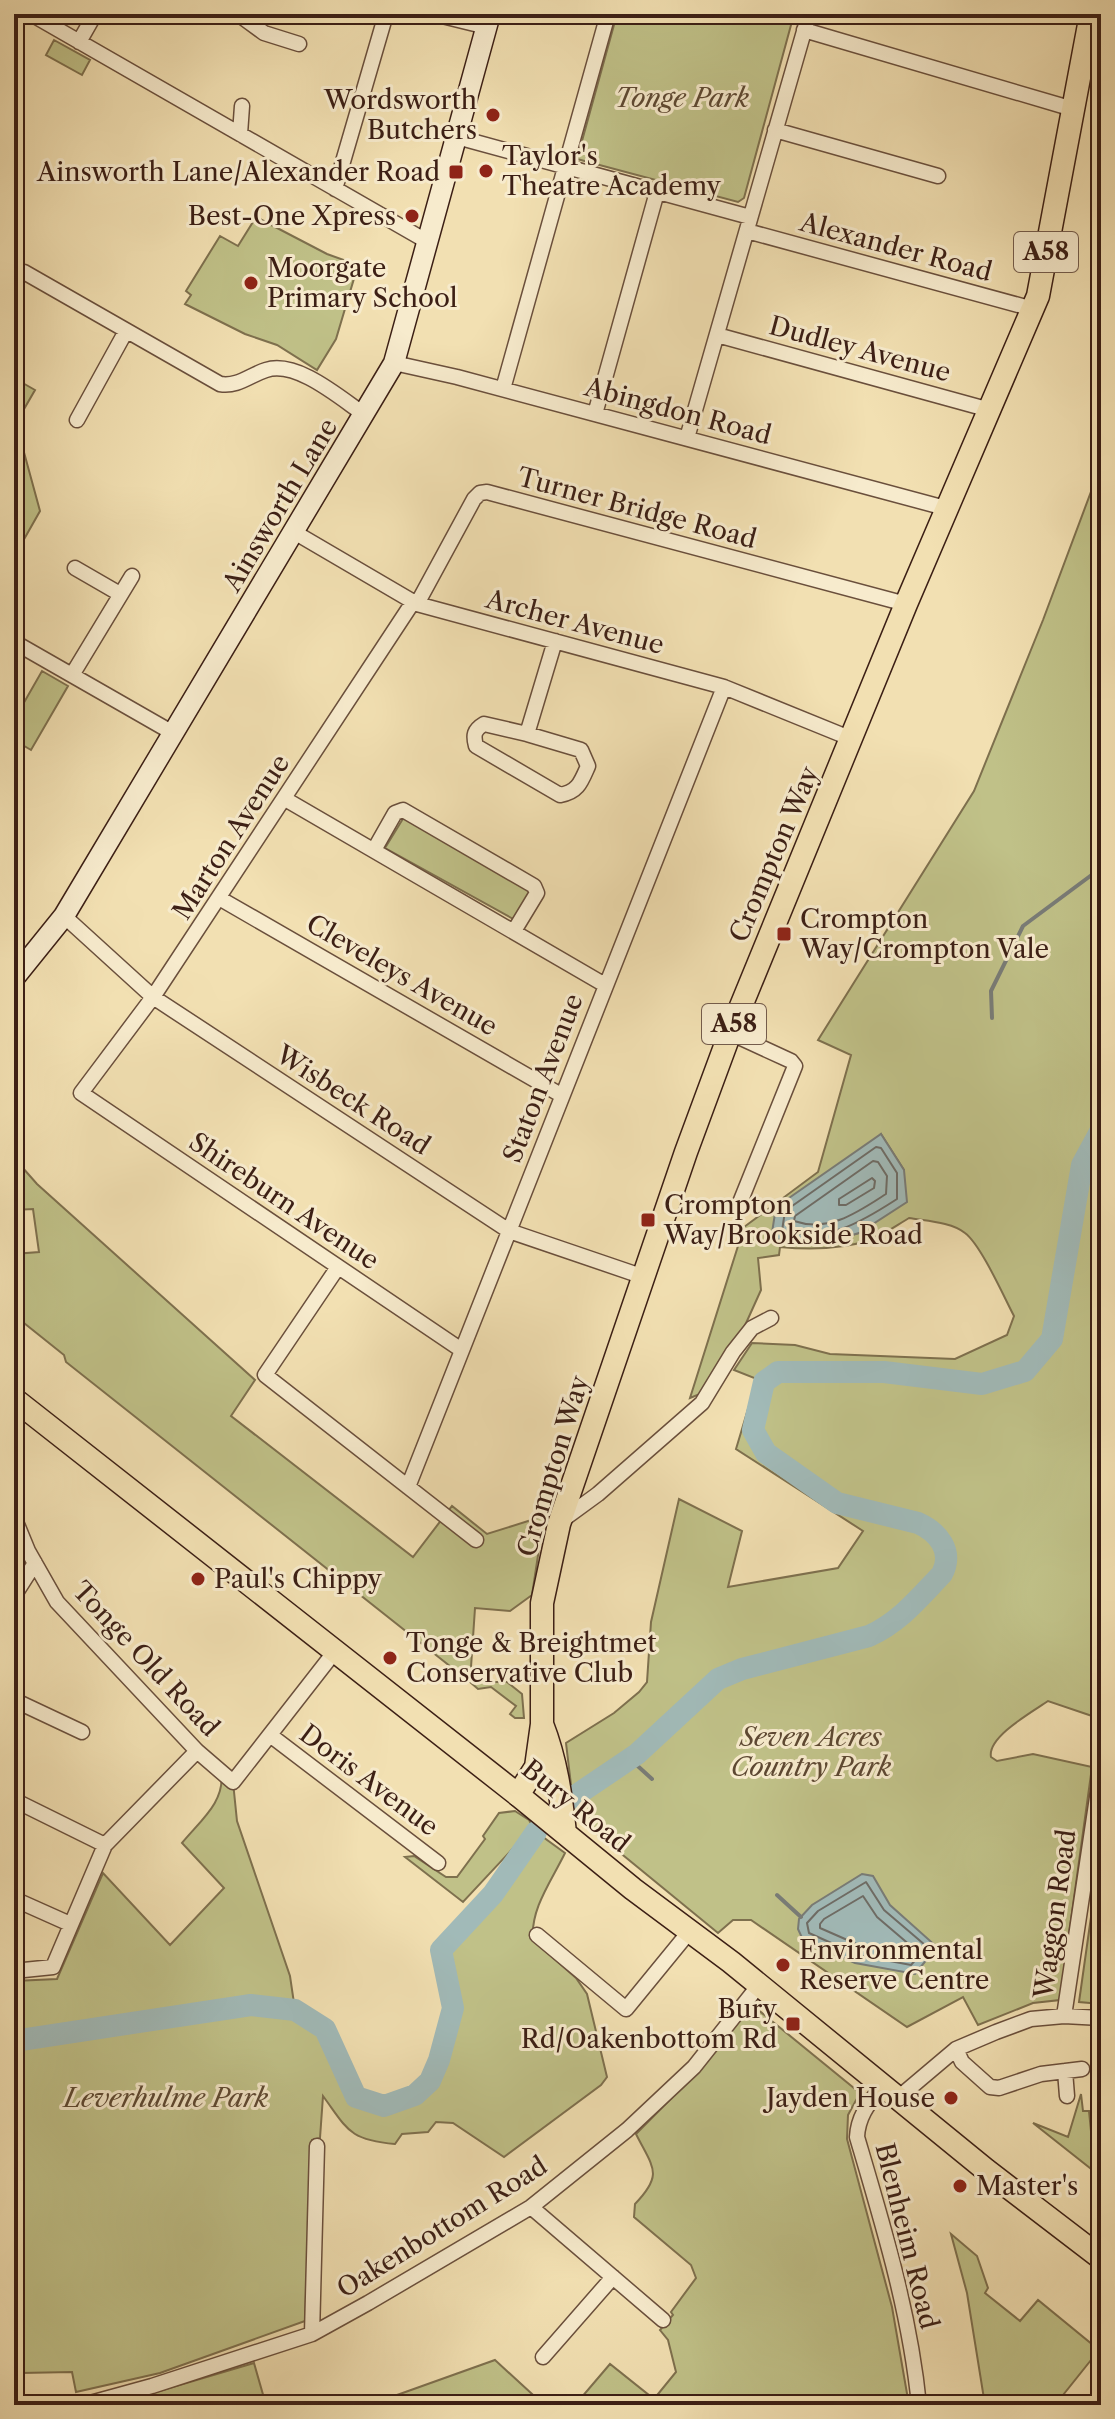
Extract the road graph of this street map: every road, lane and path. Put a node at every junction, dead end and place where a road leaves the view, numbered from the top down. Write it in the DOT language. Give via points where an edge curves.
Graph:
graph roads {
  1 [pos="31,14"];
  2 [pos="95,14"];
  3 [pos="238,14"];
  4 [pos="386,14"];
  5 [pos="434,14"];
  6 [pos="608,14"];
  7 [pos="809,14"];
  8 [pos="1091,14"];
  9 [pos="488,21"];
  10 [pos="804,30"];
  11 [pos="79,42"];
  12 [pos="299,44"];
  13 [pos="242,106"];
  14 [pos="1073,109"];
  15 [pos="775,130"];
  16 [pos="240,134"];
  17 [pos="457,137"];
  18 [pos="567,167"];
  19 [pos="938,176"];
  20 [pos="335,189"];
  21 [pos="657,192"];
  22 [pos="748,224"];
  23 [pos="428,242"];
  24 [pos="24,272"];
  25 [pos="1033,309"];
  26 [pos="126,331"];
  27 [pos="717,335"];
  28 [pos="394,363"];
  29 [pos="503,389"];
  30 [pos="990,410"];
  31 [pos="595,414"];
  32 [pos="365,415"];
  33 [pos="77,420"];
  34 [pos="687,438"];
  35 [pos="949,509"];
  36 [pos="294,532"];
  37 [pos="75,568"];
  38 [pos="132,576"];
  39 [pos="120,594"];
  40 [pos="415,603"];
  41 [pos="906,604"];
  42 [pos="555,641"];
  43 [pos="14,642"];
  44 [pos="72,675"];
  45 [pos="724,687"];
  46 [pos="173,733"];
  47 [pos="527,734"];
  48 [pos="852,739"];
  49 [pos="285,799"];
  50 [pos="374,850"];
  51 [pos="219,898"];
  52 [pos="64,916"];
  53 [pos="514,931"];
  54 [pos="14,978"];
  55 [pos="605,985"];
  56 [pos="153,997"];
  57 [pos="730,1033"];
  58 [pos="81,1093"];
  59 [pos="561,1095"];
  60 [pos="739,1205"];
  61 [pos="509,1231"];
  62 [pos="338,1267"];
  63 [pos="644,1277"];
  64 [pos="771,1318"];
  65 [pos="460,1349"];
  66 [pos="14,1399"];
  67 [pos="408,1487"];
  68 [pos="14,1517"];
  69 [pos="559,1524"];
  70 [pos="476,1540"];
  71 [pos="35,1563"];
  72 [pos="14,1596"];
  73 [pos="336,1650"];
  74 [pos="14,1700"];
  75 [pos="542,1724"];
  76 [pos="82,1732"];
  77 [pos="270,1735"];
  78 [pos="197,1751"];
  79 [pos="554,1769"];
  80 [pos="1101,1771"];
  81 [pos="1099,1789"];
  82 [pos="14,1800"];
  83 [pos="525,1801"];
  84 [pos="565,1833"];
  85 [pos="105,1845"];
  86 [pos="438,1863"];
  87 [pos="14,1899"];
  88 [pos="70,1924"];
  89 [pos="689,1932"];
  90 [pos="537,1935"];
  91 [pos="14,1971"];
  92 [pos="759,1985"];
  93 [pos="1064,2016"];
  94 [pos="1101,2018"];
  95 [pos="956,2049"];
  96 [pos="1082,2069"];
  97 [pos="1065,2071"];
  98 [pos="890,2092"];
  99 [pos="1067,2096"];
  100 [pos="317,2146"];
  101 [pos="531,2207"];
  102 [pos="1101,2258"];
  103 [pos="613,2277"];
  104 [pos="663,2320"];
  105 [pos="312,2334"];
  106 [pos="543,2357"];
  107 [pos="83,2405"];
  108 [pos="919,2405"];
  1 -- 11 [label="street"];
  2 -- 11 [label="street"];
  3 -- 12 [label="street" via="264,33 281,33"];
  4 -- 20 [label="street"];
  5 -- 9 [label="street"];
  6 -- 18 [label="street"];
  7 -- 10 [label="street"];
  8 -- 14 [label="main road, Crompton Way / A58"];
  9 -- 17 [label="main road, Ainsworth Lane"];
  10 -- 14 [label="street"];
  10 -- 15 [label="street"];
  11 -- 16 [label="street"];
  13 -- 16 [label="street"];
  14 -- 25 [label="main road, Crompton Way / A58"];
  15 -- 19 [label="street"];
  15 -- 22 [label="street"];
  16 -- 20 [label="street"];
  17 -- 18 [label="street, Alexander Road"];
  17 -- 23 [label="main road, Ainsworth Lane"];
  18 -- 21 [label="street, Alexander Road"];
  18 -- 29 [label="street"];
  20 -- 23 [label="street"];
  21 -- 22 [label="street, Alexander Road"];
  21 -- 31 [label="street"];
  22 -- 25 [label="street, Alexander Road"];
  22 -- 27 [label="street"];
  23 -- 28 [label="main road, Ainsworth Lane"];
  24 -- 26 [label="street"];
  25 -- 30 [label="main road, Crompton Way / A58"];
  26 -- 32 [label="street" via="159,343 220,384 232,385 269,369 290,369"];
  26 -- 33 [label="street"];
  27 -- 30 [label="street, Dudley Avenue"];
  27 -- 34 [label="street"];
  28 -- 29 [label="street, Abingdon Road"];
  28 -- 32 [label="main road, Ainsworth Lane"];
  29 -- 31 [label="street, Abingdon Road"];
  30 -- 35 [label="main road, Crompton Way / A58"];
  31 -- 34 [label="street, Abingdon Road"];
  32 -- 36 [label="main road, Ainsworth Lane"];
  34 -- 35 [label="street, Abingdon Road"];
  35 -- 41 [label="main road, Crompton Way / A58"];
  36 -- 40 [label="street, Archer Avenue"];
  36 -- 46 [label="main road, Ainsworth Lane"];
  37 -- 39 [label="street"];
  38 -- 39 [label="street"];
  39 -- 44 [label="street"];
  40 -- 41 [label="street, Turner Bridge Road" via="474,499 487,492"];
  40 -- 42 [label="street, Archer Avenue"];
  40 -- 49 [label="street, Marton Avenue"];
  41 -- 48 [label="main road, Crompton Way / A58"];
  42 -- 45 [label="street, Archer Avenue"];
  42 -- 47 [label="street"];
  43 -- 44 [label="street"];
  44 -- 46 [label="street"];
  45 -- 48 [label="street, Archer Avenue"];
  45 -- 55 [label="street, Staton Avenue"];
  46 -- 52 [label="main road, Ainsworth Lane"];
  47 -- 47 [label="street" via="581,750 588,766 578,787 560,795 476,746 473,737 484,724"];
  48 -- 57 [label="main road, Crompton Way / A58"];
  49 -- 50 [label="street"];
  49 -- 51 [label="street, Marton Avenue"];
  50 -- 53 [label="street"];
  50 -- 53 [label="street" via="395,813 403,810 534,886 537,893"];
  51 -- 56 [label="street, Marton Avenue"];
  51 -- 59 [label="street, Cleveleys Avenue"];
  52 -- 54 [label="main road, Ainsworth Lane"];
  52 -- 56 [label="street, Wisbeck Road"];
  53 -- 55 [label="street"];
  55 -- 59 [label="street, Staton Avenue"];
  56 -- 58 [label="street, Marton Avenue"];
  56 -- 61 [label="street, Wisbeck Road"];
  57 -- 60 [label="street" via="795,1066"];
  57 -- 63 [label="main road, Crompton Way / A58"];
  58 -- 62 [label="street, Shireburn Avenue"];
  59 -- 61 [label="street, Staton Avenue"];
  61 -- 63 [label="street, Wisbeck Road"];
  61 -- 65 [label="street, Staton Avenue"];
  62 -- 65 [label="street, Shireburn Avenue"];
  62 -- 67 [label="street" via="265,1375"];
  63 -- 69 [label="main road, Crompton Way / A58"];
  64 -- 69 [label="street" via="752,1328 702,1403"];
  65 -- 67 [label="street, Staton Avenue"];
  66 -- 73 [label="main road, Bury Road"];
  67 -- 70 [label="street"];
  68 -- 71 [label="street, Tonge Old Road"];
  69 -- 75 [label="main road, Crompton Way / A58" via="542,1603"];
  71 -- 72 [label="street"];
  71 -- 78 [label="street, Tonge Old Road" via="57,1602"];
  73 -- 77 [label="street"];
  73 -- 83 [label="main road, Bury Road"];
  74 -- 76 [label="street"];
  75 -- 79 [label="main road, Crompton Way / A58"];
  75 -- 83 [label="main road, Crompton Way / A58"];
  77 -- 78 [label="street, Tonge Old Road" via="233,1782"];
  77 -- 86 [label="street, Doris Avenue"];
  78 -- 85 [label="street"];
  79 -- 83 [label="main road" via="547,1787"];
  79 -- 84 [label="main road, Crompton Way / A58"];
  80 -- 81 [label="street, Waggon Road"];
  81 -- 93 [label="street, Waggon Road"];
  82 -- 85 [label="street"];
  83 -- 84 [label="main road, Bury Road"];
  84 -- 89 [label="main road, Bury Road"];
  85 -- 88 [label="street"];
  87 -- 88 [label="street"];
  88 -- 91 [label="street" via="53,1967"];
  89 -- 90 [label="street" via="626,2009"];
  89 -- 92 [label="main road, Bury Road"];
  92 -- 98 [label="main road, Bury Road"];
  92 -- 101 [label="street, Oakenbottom Road" via="694,2067 627,2130"];
  93 -- 94 [label="street, Blenheim Road"];
  93 -- 95 [label="street, Blenheim Road" via="1031,2019"];
  95 -- 97 [label="street" via="962,2062 990,2087"];
  95 -- 98 [label="street, Blenheim Road"];
  96 -- 97 [label="street"];
  97 -- 99 [label="street"];
  98 -- 102 [label="main road, Bury Road"];
  98 -- 108 [label="street, Blenheim Road" via="864,2110 857,2137 897,2275"];
  100 -- 105 [label="street"];
  101 -- 103 [label="street"];
  101 -- 105 [label="street, Oakenbottom Road"];
  103 -- 104 [label="street"];
  103 -- 106 [label="street"];
  105 -- 107 [label="street, Oakenbottom Road"];
}
